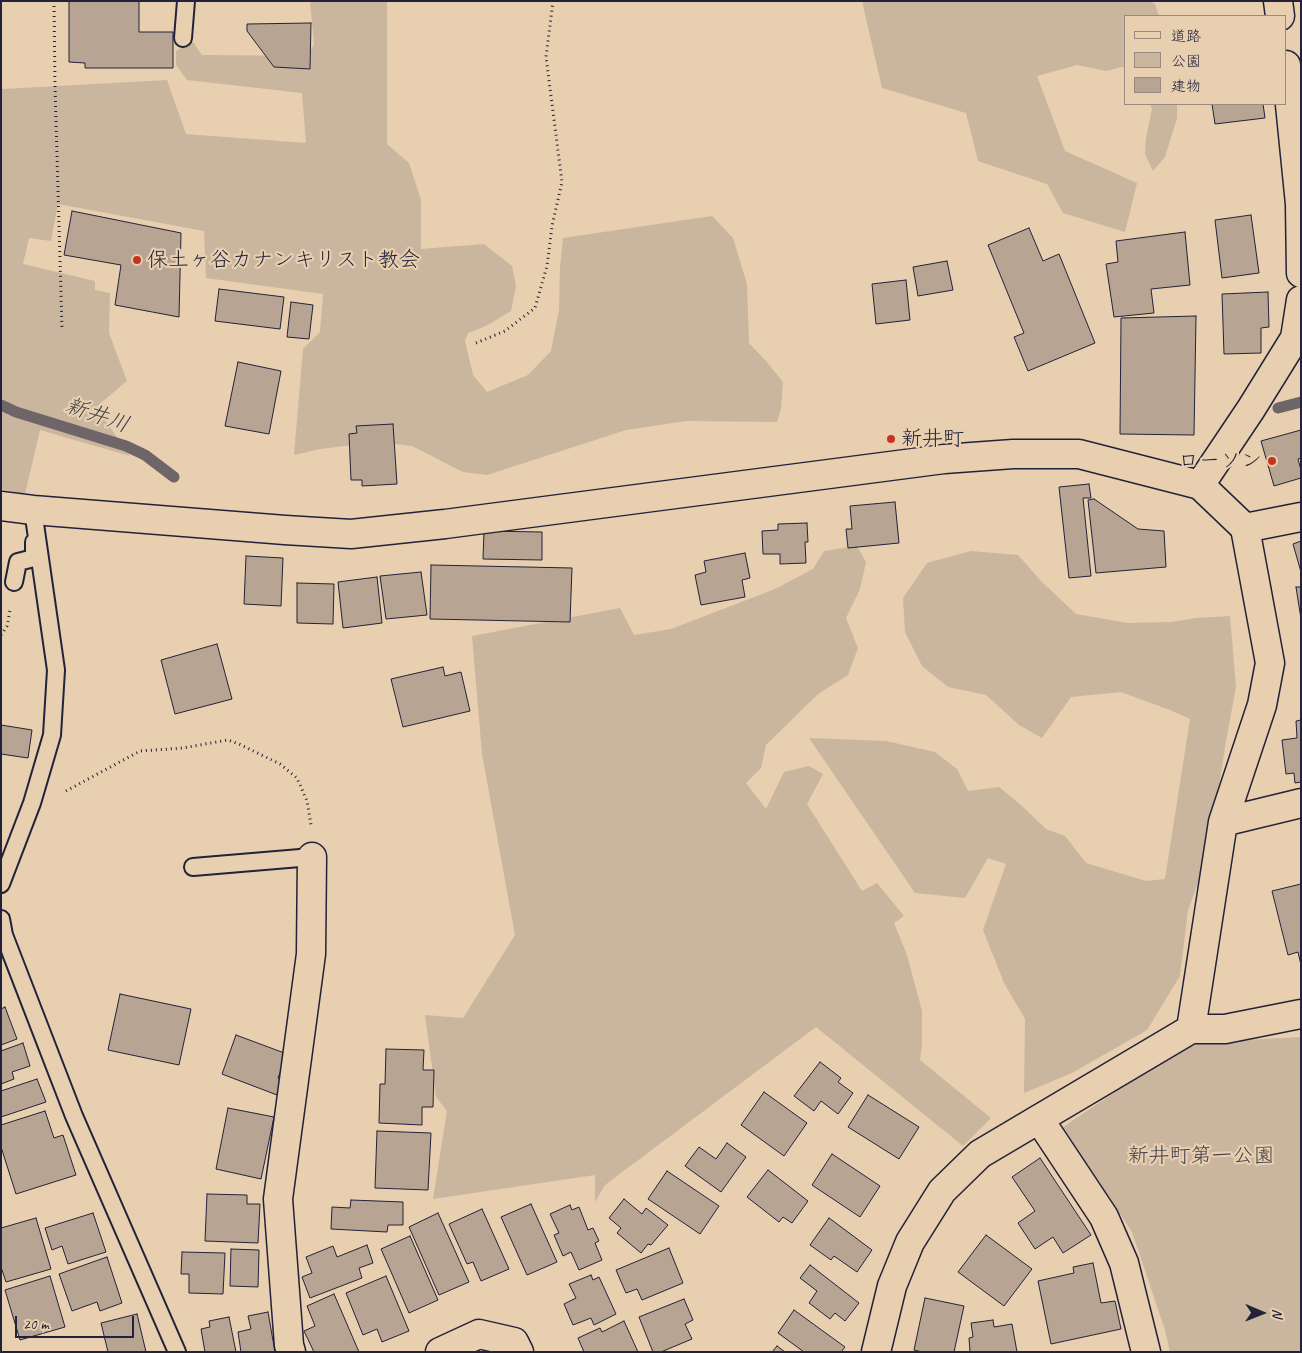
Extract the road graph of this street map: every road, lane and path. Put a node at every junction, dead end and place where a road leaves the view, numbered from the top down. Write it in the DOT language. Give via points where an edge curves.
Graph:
graph roads {
  1 [pos="54,1"];
  2 [pos="186,1"];
  3 [pos="553,1"];
  4 [pos="1278,1"];
  5 [pos="1280,15"];
  6 [pos="1301,27"];
  7 [pos="1287,28"];
  8 [pos="183,38"];
  9 [pos="1287,75"];
  10 [pos="1300,204"];
  11 [pos="1301,272"];
  12 [pos="1301,300"];
  13 [pos="62,329"];
  14 [pos="476,343"];
  15 [pos="1200,485"];
  16 [pos="1,506"];
  17 [pos="33,510"];
  18 [pos="1301,517"];
  19 [pos="1245,528"];
  20 [pos="14,582"];
  21 [pos="32,803"];
  22 [pos="1301,804"];
  23 [pos="1223,822"];
  24 [pos="312,858"];
  25 [pos="193,867"];
  26 [pos="1,884"];
  27 [pos="1,919"];
  28 [pos="1301,1014"];
  29 [pos="1191,1029"];
  30 [pos="1040,1119"];
  31 [pos="177,1352"];
  32 [pos="291,1352"];
  33 [pos="440,1352"];
  34 [pos="519,1352"];
  35 [pos="876,1352"];
  36 [pos="1146,1352"];
  1 -- 13 [label="path"];
  2 -- 8 [label="lane"];
  3 -- 14 [label="path" via="546,57 562,182 547,266 534,308 505,331"];
  4 -- 5 [label="street"];
  6 -- 7 [label="street"];
  9 -- 10 [label="street"];
  10 -- 11 [label="street"];
  12 -- 15 [label="street" via="1295,338"];
  15 -- 17 [label="street" via="1079,454 1013,454 944,459 351,534"];
  15 -- 19 [label="street"];
  16 -- 17 [label="street"];
  17 -- 20 [label="lane" via="34,558 18,562"];
  17 -- 21 [label="lane" via="56,670 52,735"];
  18 -- 19 [label="street"];
  19 -- 23 [label="street" via="1270,663 1262,704"];
  21 -- 24 [label="path" via="51,799 140,751 228,740 280,764 297,778 307,801 314,842"];
  21 -- 26 [label="lane"];
  22 -- 23 [label="street"];
  23 -- 29 [label="street"];
  24 -- 25 [label="lane"];
  24 -- 32 [label="street" via="311,954 278,1198"];
  27 -- 31 [label="lane" via="4,936 74,1116"];
  28 -- 29 [label="street" via="1225,1030"];
  29 -- 30 [label="street"];
  30 -- 35 [label="street" via="980,1154 942,1191 910,1242 892,1286"];
  30 -- 36 [label="street" via="1104,1217 1124,1263"];
  33 -- 34 [label="street" via="479,1334 514,1342"];
}
